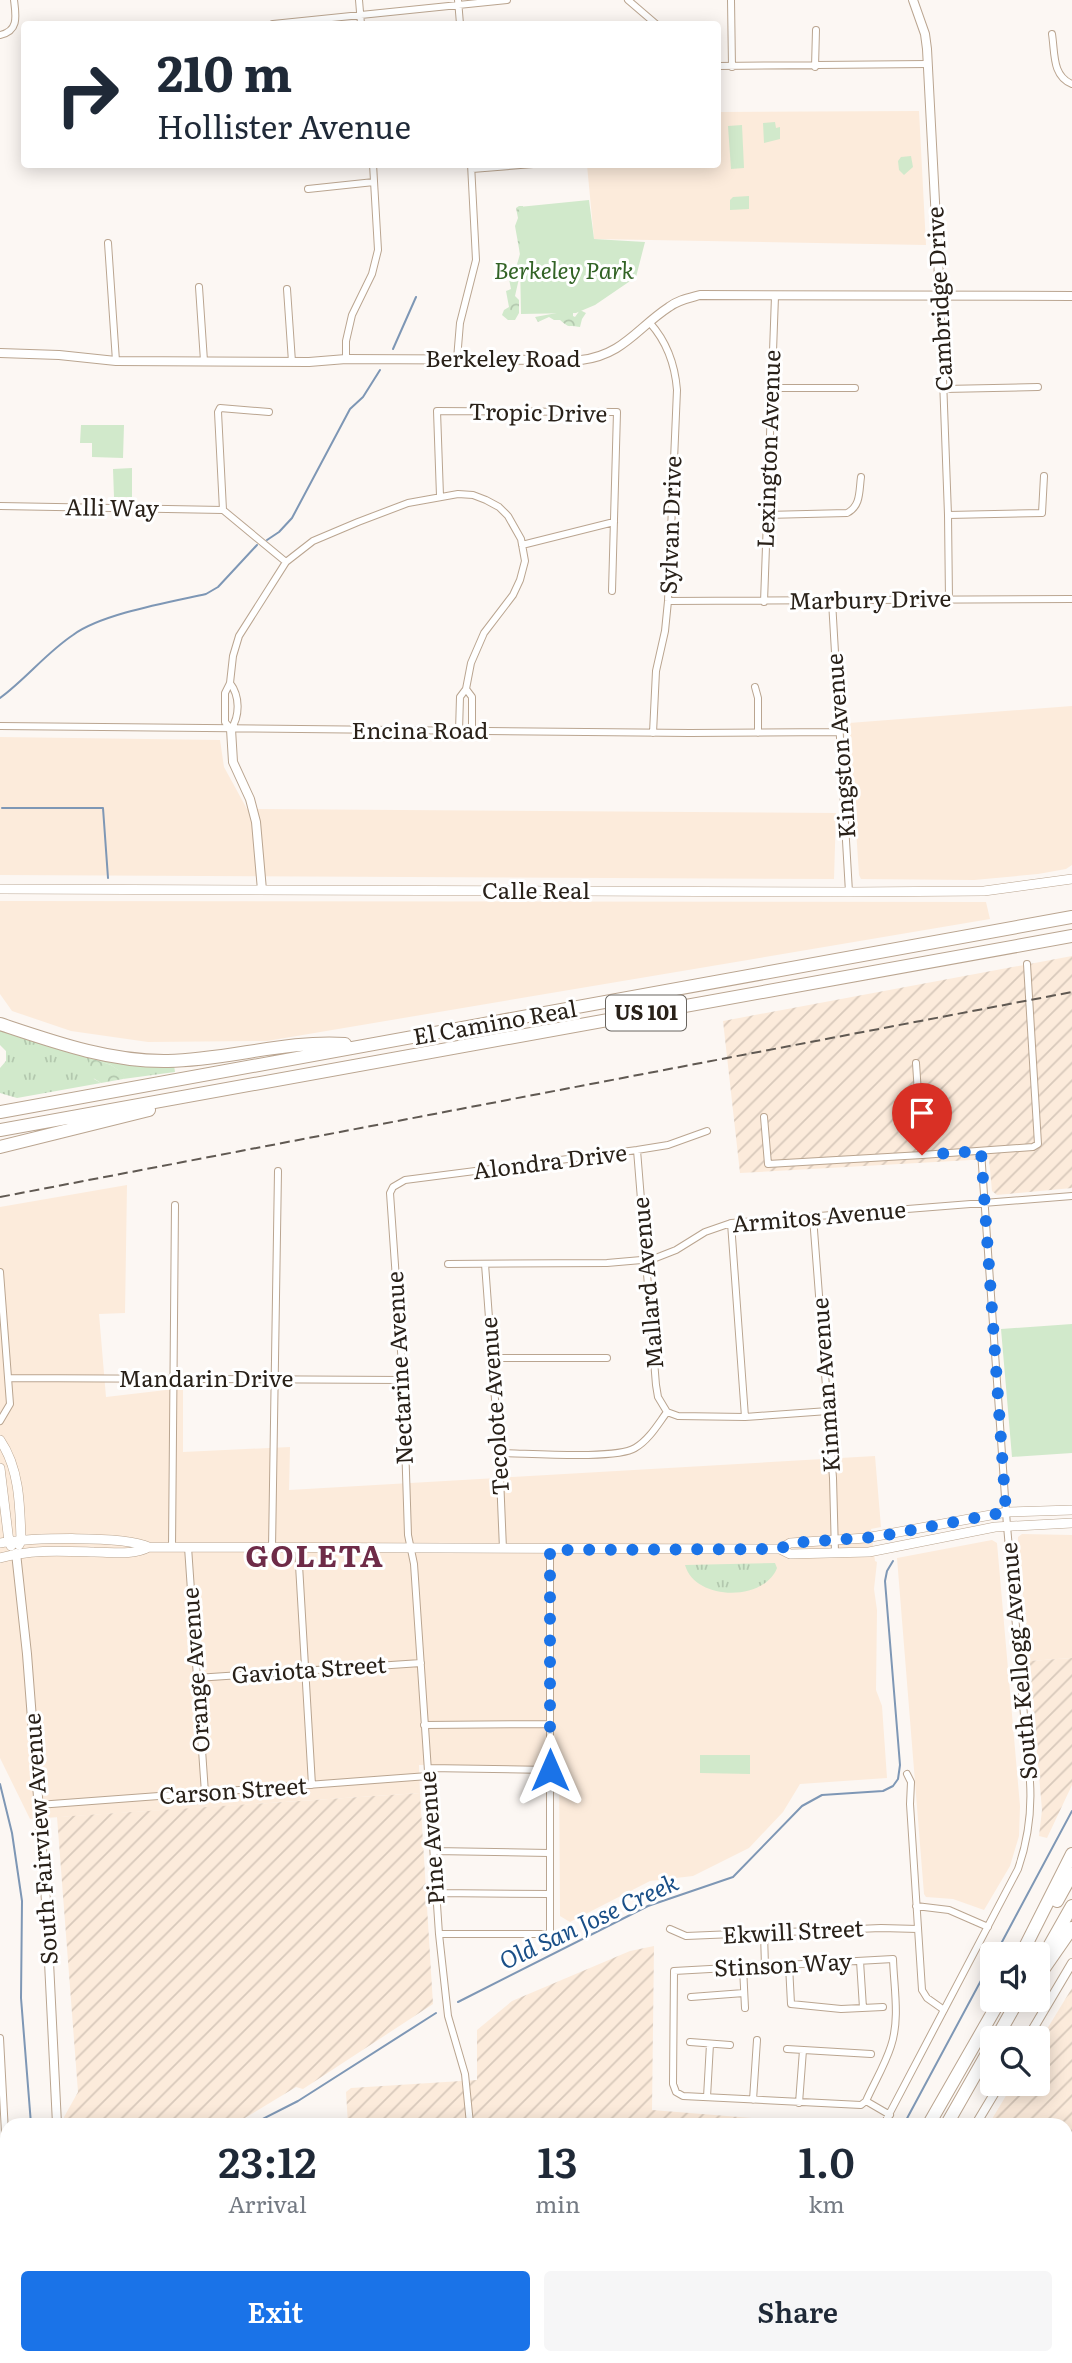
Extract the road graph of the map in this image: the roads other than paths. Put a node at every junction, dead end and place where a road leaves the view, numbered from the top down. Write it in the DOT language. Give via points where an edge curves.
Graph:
graph roads {
  1 [pos="14,0"];
  2 [pos="359,0"];
  3 [pos="507,0"];
  4 [pos="628,0"];
  5 [pos="732,0"];
  6 [pos="913,0"];
  7 [pos="458,3"];
  8 [pos="360,16"];
  9 [pos="306,21"];
  10 [pos="361,21"];
  11 [pos="460,21"];
  12 [pos="652,21"];
  13 [pos="816,30"];
  14 [pos="1052,34"];
  15 [pos="0,35"];
  16 [pos="927,64"];
  17 [pos="721,66"];
  18 [pos="732,67"];
  19 [pos="816,67"];
  20 [pos="1072,84"];
  21 [pos="373,168"];
  22 [pos="471,168"];
  23 [pos="374,182"];
  24 [pos="308,189"];
  25 [pos="108,243"];
  26 [pos="199,287"];
  27 [pos="287,289"];
  28 [pos="775,296"];
  29 [pos="940,296"];
  30 [pos="1072,296"];
  31 [pos="650,323"];
  32 [pos="0,353"];
  33 [pos="346,359"];
  34 [pos="457,359"];
  35 [pos="116,361"];
  36 [pos="204,361"];
  37 [pos="292,362"];
  38 [pos="1038,387"];
  39 [pos="772,388"];
  40 [pos="855,388"];
  41 [pos="944,389"];
  42 [pos="269,412"];
  43 [pos="1044,476"];
  44 [pos="861,477"];
  45 [pos="440,496"];
  46 [pos="0,506"];
  47 [pos="223,510"];
  48 [pos="766,515"];
  49 [pos="948,515"];
  50 [pos="614,522"];
  51 [pos="522,545"];
  52 [pos="286,562"];
  53 [pos="612,591"];
  54 [pos="1072,599"];
  55 [pos="949,600"];
  56 [pos="668,601"];
  57 [pos="764,601"];
  58 [pos="832,601"];
  59 [pos="230,683"];
  60 [pos="755,687"];
  61 [pos="466,689"];
  62 [pos="0,726"];
  63 [pos="231,729"];
  64 [pos="459,730"];
  65 [pos="472,731"];
  66 [pos="840,732"];
  67 [pos="653,733"];
  68 [pos="758,733"];
  69 [pos="1072,880"];
  70 [pos="0,889"];
  71 [pos="262,890"];
  72 [pos="849,892"];
  73 [pos="1072,917"];
  74 [pos="1072,936"];
  75 [pos="1027,964"];
  76 [pos="0,1017"];
  77 [pos="0,1024"];
  78 [pos="373,1045"];
  79 [pos="89,1050"];
  80 [pos="916,1063"];
  81 [pos="220,1090"];
  82 [pos="0,1112"];
  83 [pos="764,1117"];
  84 [pos="0,1129"];
  85 [pos="707,1131"];
  86 [pos="0,1147"];
  87 [pos="637,1150"];
  88 [pos="981,1151"];
  89 [pos="922,1155"];
  90 [pos="278,1171"];
  91 [pos="393,1187"];
  92 [pos="1072,1196"];
  93 [pos="984,1204"];
  94 [pos="175,1205"];
  95 [pos="813,1217"];
  96 [pos="732,1223"];
  97 [pos="646,1260"];
  98 [pos="448,1264"];
  99 [pos="485,1264"];
  100 [pos="0,1272"];
  101 [pos="491,1358"];
  102 [pos="607,1358"];
  103 [pos="9,1378"];
  104 [pos="174,1379"];
  105 [pos="275,1380"];
  106 [pos="403,1380"];
  107 [pos="828,1411"];
  108 [pos="667,1412"];
  109 [pos="746,1417"];
  110 [pos="0,1421"];
  111 [pos="0,1440"];
  112 [pos="499,1453"];
  113 [pos="0,1468"];
  114 [pos="1072,1510"];
  115 [pos="1006,1512"];
  116 [pos="1072,1523"];
  117 [pos="1007,1526"];
  118 [pos="21,1541"];
  119 [pos="835,1541"];
  120 [pos="4,1542"];
  121 [pos="149,1547"];
  122 [pos="172,1547"];
  123 [pos="188,1547"];
  124 [pos="272,1548"];
  125 [pos="298,1548"];
  126 [pos="411,1549"];
  127 [pos="503,1549"];
  128 [pos="780,1549"];
  129 [pos="550,1550"];
  130 [pos="16,1553"];
  131 [pos="835,1553"];
  132 [pos="0,1558"];
  133 [pos="421,1662"];
  134 [pos="305,1671"];
  135 [pos="196,1678"];
  136 [pos="549,1724"];
  137 [pos="424,1725"];
  138 [pos="428,1768"];
  139 [pos="550,1770"];
  140 [pos="907,1774"];
  141 [pos="428,1776"];
  142 [pos="313,1785"];
  143 [pos="205,1793"];
  144 [pos="38,1805"];
  145 [pos="434,1851"];
  146 [pos="550,1853"];
  147 [pos="1072,1854"];
  148 [pos="1072,1874"];
  149 [pos="436,1893"];
  150 [pos="549,1894"];
  151 [pos="916,1906"];
  152 [pos="1072,1906"];
  153 [pos="988,1927"];
  154 [pos="1072,1928"];
  155 [pos="670,1929"];
  156 [pos="918,1929"];
  157 [pos="439,1934"];
  158 [pos="764,1934"];
  159 [pos="1029,1942"];
  160 [pos="1031,1942"];
  161 [pos="1050,1944"];
  162 [pos="1050,1960"];
  163 [pos="860,1961"];
  164 [pos="1072,1963"];
  165 [pos="789,1965"];
  166 [pos="765,1966"];
  167 [pos="743,1967"];
  168 [pos="744,1993"];
  169 [pos="691,1997"];
  170 [pos="883,2007"];
  171 [pos="745,2008"];
  172 [pos="863,2008"];
  173 [pos="944,2010"];
  174 [pos="993,2012"];
  175 [pos="1035,2026"];
  176 [pos="0,2038"];
  177 [pos="757,2040"];
  178 [pos="690,2042"];
  179 [pos="710,2044"];
  180 [pos="730,2045"];
  181 [pos="787,2049"];
  182 [pos="803,2050"];
  183 [pos="871,2054"];
  184 [pos="980,2066"];
  185 [pos="993,2096"];
  186 [pos="707,2098"];
  187 [pos="753,2100"];
  188 [pos="866,2101"];
  189 [pos="799,2103"];
  190 [pos="890,2115"];
  191 [pos="4,2118"];
  192 [pos="57,2118"];
  193 [pos="469,2118"];
  194 [pos="888,2118"];
  195 [pos="932,2118"];
  196 [pos="950,2118"];
  197 [pos="980,2118"];
  1 -- 15 [label="street" via="16,20 10,32"];
  2 -- 8 [label="street"];
  3 -- 7 [label="street"];
  4 -- 12 [label="street"];
  5 -- 18 [label="street"];
  6 -- 16 [label="street, Cambridge Drive" via="925,34"];
  7 -- 8 [label="street"];
  7 -- 11 [label="street"];
  8 -- 9 [label="street"];
  8 -- 10 [label="street"];
  13 -- 19 [label="street"];
  14 -- 20 [label="street" via="1060,77"];
  16 -- 19 [label="street"];
  16 -- 29 [label="street, Cambridge Drive"];
  17 -- 18 [label="street"];
  18 -- 19 [label="street"];
  21 -- 23 [label="street"];
  22 -- 34 [label="street" via="476,260 460,323"];
  23 -- 24 [label="street"];
  23 -- 33 [label="street" via="376,261 352,314"];
  25 -- 35 [label="street"];
  26 -- 36 [label="street"];
  27 -- 37 [label="street"];
  28 -- 29 [label="street, Berkeley Road"];
  28 -- 31 [label="street, Berkeley Road" via="700,295 671,305"];
  28 -- 39 [label="street, Lexington Avenue"];
  29 -- 30 [label="street, Berkeley Road"];
  29 -- 41 [label="street, Cambridge Drive"];
  31 -- 34 [label="street, Berkeley Road" via="625,344 589,359"];
  31 -- 56 [label="street, Sylvan Drive" via="665,344 676,380"];
  32 -- 35 [label="street, Berkeley Road"];
  33 -- 34 [label="street, Berkeley Road"];
  33 -- 37 [label="street, Berkeley Road"];
  35 -- 36 [label="street, Berkeley Road"];
  36 -- 37 [label="street, Berkeley Road"];
  38 -- 41 [label="street"];
  39 -- 40 [label="street"];
  39 -- 48 [label="street, Lexington Avenue"];
  41 -- 49 [label="street, Cambridge Drive"];
  42 -- 47 [label="street" via="220,408 218,412"];
  43 -- 49 [label="street" via="1042,513"];
  44 -- 48 [label="street" via="858,503 847,513"];
  45 -- 50 [label="street, Tropic Drive" via="437,411 617,412"];
  45 -- 51 [label="street" via="473,495 499,507"];
  45 -- 52 [label="street" via="408,503 323,537"];
  46 -- 47 [label="street, Alli Way"];
  47 -- 52 [label="street"];
  48 -- 57 [label="street, Lexington Avenue"];
  49 -- 55 [label="street, Cambridge Drive"];
  50 -- 51 [label="street"];
  50 -- 53 [label="street, Tropic Drive"];
  51 -- 61 [label="street" via="525,561 520,580 484,633"];
  52 -- 59 [label="street" via="239,636"];
  54 -- 55 [label="street, Marbury Drive"];
  55 -- 58 [label="street, Marbury Drive"];
  56 -- 57 [label="street, Marbury Drive"];
  56 -- 67 [label="street, Sylvan Drive" via="656,671"];
  57 -- 58 [label="street, Marbury Drive"];
  58 -- 66 [label="street, Kingston Avenue"];
  59 -- 63 [label="street" via="225,693 225,722"];
  59 -- 63 [label="street" via="237,692 237,721"];
  60 -- 68 [label="street"];
  61 -- 64 [label="street" via="460,697"];
  61 -- 65 [label="street" via="472,697"];
  62 -- 63 [label="street, Encina Road"];
  63 -- 64 [label="street, Encina Road"];
  63 -- 71 [label="street" via="233,762 256,822"];
  64 -- 65 [label="street, Encina Road"];
  65 -- 67 [label="street, Encina Road"];
  66 -- 68 [label="street, Encina Road"];
  66 -- 72 [label="street, Kingston Avenue"];
  67 -- 68 [label="street, Encina Road"];
  69 -- 72 [label="main road, Calle Real" via="984,891"];
  70 -- 71 [label="main road, Calle Real"];
  71 -- 72 [label="main road, Calle Real"];
  73 -- 78 [label="highway, El Camino Real / US 101"];
  74 -- 81 [label="highway, El Camino Real / US 101"];
  75 -- 88 [label="street" via="1040,1140 1033,1147"];
  76 -- 79 [label="highway"];
  77 -- 79 [label="highway"];
  78 -- 79 [label="highway" via="337,1043 169,1061"];
  78 -- 82 [label="highway, El Camino Real / US 101"];
  80 -- 89 [label="street"];
  81 -- 84 [label="highway, El Camino Real / US 101"];
  81 -- 86 [label="highway" via="200,1099"];
  83 -- 89 [label="street" via="768,1164"];
  85 -- 87 [label="street, Alondra Drive"];
  87 -- 91 [label="street, Alondra Drive" via="405,1180"];
  87 -- 97 [label="street, Mallard Avenue"];
  88 -- 89 [label="street"];
  88 -- 93 [label="street, South Kellogg Avenue"];
  90 -- 105 [label="street"];
  91 -- 106 [label="street, Nectarine Avenue" via="390,1199"];
  92 -- 93 [label="street, Armitos Avenue"];
  93 -- 95 [label="street, Armitos Avenue"];
  93 -- 115 [label="street, South Kellogg Avenue"];
  94 -- 104 [label="street"];
  95 -- 96 [label="street, Armitos Avenue"];
  95 -- 107 [label="street, Kinman Avenue"];
  96 -- 97 [label="street, Armitos Avenue" via="705,1232 665,1256"];
  96 -- 109 [label="street"];
  97 -- 99 [label="street, Armitos Avenue"];
  97 -- 108 [label="street, Mallard Avenue" via="656,1385"];
  98 -- 99 [label="street, Armitos Avenue"];
  99 -- 101 [label="street, Tecolote Avenue"];
  100 -- 103 [label="street"];
  101 -- 102 [label="street"];
  101 -- 112 [label="street, Tecolote Avenue"];
  103 -- 104 [label="street, Mandarin Drive"];
  103 -- 110 [label="street" via="9,1404"];
  104 -- 105 [label="street, Mandarin Drive"];
  104 -- 122 [label="street"];
  105 -- 106 [label="street, Mandarin Drive"];
  105 -- 124 [label="street"];
  106 -- 126 [label="street, Nectarine Avenue"];
  107 -- 109 [label="street"];
  107 -- 119 [label="street, Kinman Avenue"];
  108 -- 109 [label="street"];
  108 -- 112 [label="street" via="631,1451"];
  111 -- 118 [label="main road, South Fairview Avenue" via="16,1482"];
  112 -- 127 [label="street, Tecolote Avenue"];
  113 -- 120 [label="main road, South Fairview Avenue"];
  114 -- 115 [label="main road"];
  115 -- 117 [label="street, South Kellogg Avenue"];
  115 -- 119 [label="main road"];
  116 -- 117 [label="main road"];
  117 -- 131 [label="main road" via="890,1549"];
  117 -- 153 [label="street, South Kellogg Avenue" via="1031,1816 1018,1869"];
  118 -- 120 [label="main road"];
  118 -- 121 [label="main road" via="130,1541"];
  118 -- 130 [label="main road, South Fairview Avenue"];
  119 -- 128 [label="main road" via="790,1543"];
  119 -- 131 [label="street, Kinman Avenue"];
  120 -- 130 [label="main road, South Fairview Avenue"];
  121 -- 122 [label="main road"];
  121 -- 130 [label="main road" via="132,1553"];
  122 -- 123 [label="main road"];
  123 -- 124 [label="main road"];
  123 -- 135 [label="street, Orange Avenue"];
  124 -- 125 [label="main road"];
  125 -- 126 [label="main road"];
  125 -- 134 [label="street"];
  126 -- 127 [label="main road"];
  126 -- 133 [label="street, Pine Avenue"];
  127 -- 129 [label="main road"];
  128 -- 129 [label="main road"];
  128 -- 131 [label="main road" via="790,1554"];
  129 -- 136 [label="street"];
  130 -- 132 [label="main road"];
  130 -- 144 [label="street, South Fairview Avenue"];
  133 -- 134 [label="street, Gaviota Street"];
  133 -- 137 [label="street, Pine Avenue"];
  134 -- 135 [label="street, Gaviota Street"];
  134 -- 142 [label="street"];
  135 -- 143 [label="street, Orange Avenue"];
  136 -- 137 [label="street"];
  136 -- 139 [label="street"];
  137 -- 138 [label="street, Pine Avenue"];
  138 -- 139 [label="street"];
  138 -- 141 [label="street, Pine Avenue"];
  139 -- 146 [label="street"];
  140 -- 151 [label="street"];
  141 -- 142 [label="street, Carson Street"];
  141 -- 145 [label="street, Pine Avenue"];
  142 -- 143 [label="street, Carson Street"];
  143 -- 144 [label="street, Carson Street"];
  144 -- 192 [label="street, South Fairview Avenue"];
  145 -- 146 [label="street"];
  145 -- 149 [label="street, Pine Avenue"];
  146 -- 150 [label="street"];
  147 -- 159 [label="highway"];
  148 -- 160 [label="highway"];
  149 -- 150 [label="street"];
  149 -- 157 [label="street, Pine Avenue"];
  150 -- 157 [label="street" via="550,1934"];
  151 -- 153 [label="street" via="949,1910"];
  151 -- 156 [label="street"];
  152 -- 161 [label="highway"];
  153 -- 173 [label="street, South Kellogg Avenue"];
  154 -- 162 [label="highway"];
  155 -- 158 [label="street, Ekwill Street" via="686,1936"];
  156 -- 158 [label="street, Ekwill Street"];
  156 -- 173 [label="street" via="922,1990"];
  157 -- 193 [label="street, Pine Avenue" via="448,2016 465,2074"];
  158 -- 166 [label="street"];
  163 -- 165 [label="street, Stinson Way"];
  163 -- 172 [label="street"];
  163 -- 188 [label="street, Stinson Way" via="893,1959 894,2035"];
  164 -- 175 [label="street"];
  165 -- 166 [label="street, Stinson Way"];
  165 -- 172 [label="street" via="791,2004"];
  166 -- 167 [label="street, Stinson Way"];
  167 -- 168 [label="street"];
  167 -- 186 [label="street, Stinson Way" via="674,1971 673,2084 684,2096"];
  168 -- 169 [label="street"];
  168 -- 171 [label="street"];
  170 -- 172 [label="street"];
  173 -- 190 [label="street, South Kellogg Avenue"];
  174 -- 195 [label="highway"];
  176 -- 191 [label="street"];
  177 -- 187 [label="street"];
  178 -- 179 [label="street"];
  179 -- 180 [label="street"];
  179 -- 186 [label="street"];
  181 -- 182 [label="street"];
  182 -- 183 [label="street"];
  182 -- 189 [label="street"];
  184 -- 196 [label="highway"];
  185 -- 197 [label="street"];
  186 -- 187 [label="street"];
  187 -- 189 [label="street"];
  188 -- 189 [label="street" via="856,2106"];
  188 -- 190 [label="street"];
  190 -- 194 [label="street, South Kellogg Avenue"];
}
